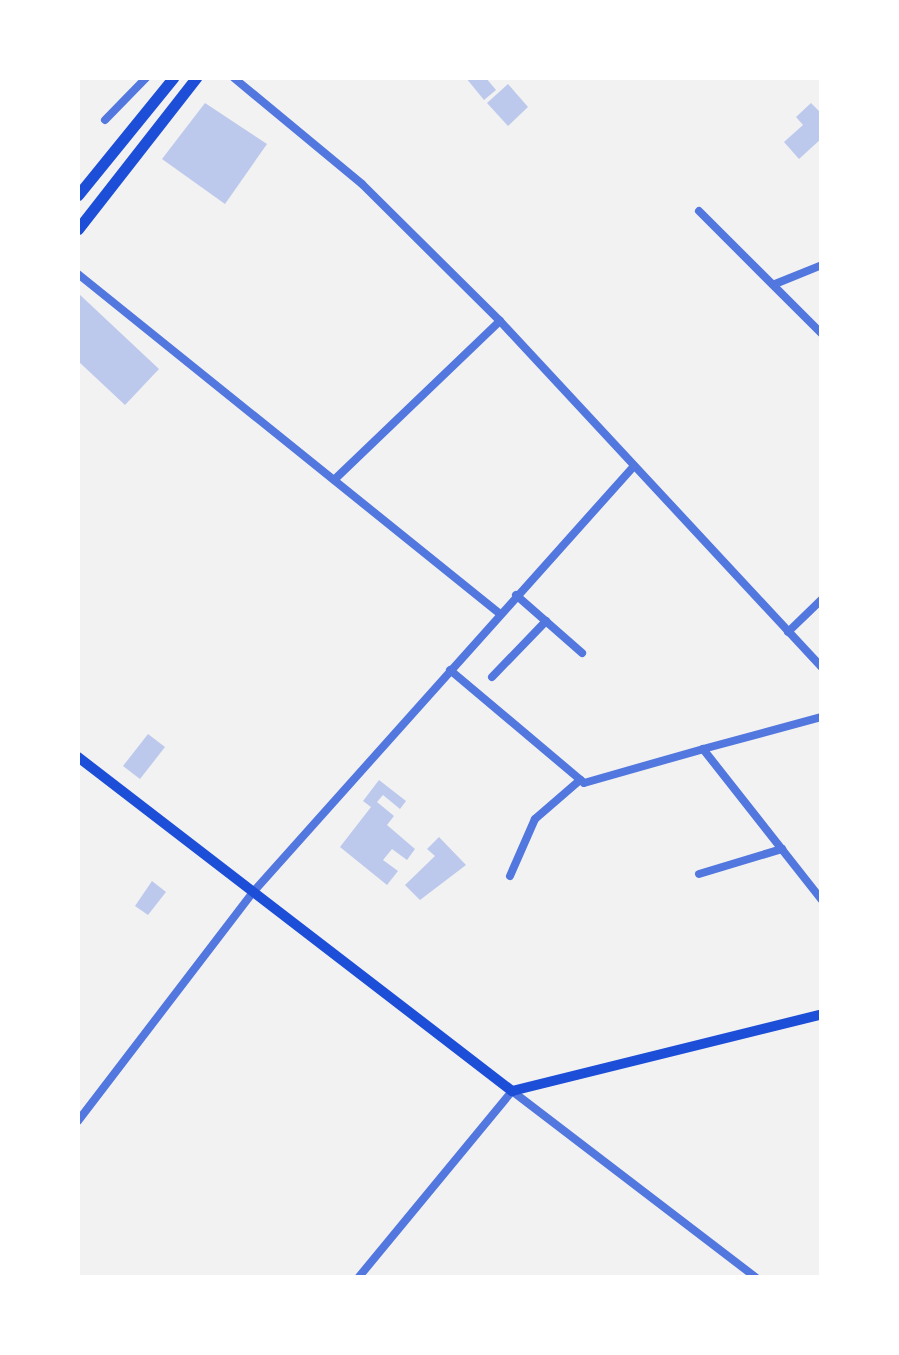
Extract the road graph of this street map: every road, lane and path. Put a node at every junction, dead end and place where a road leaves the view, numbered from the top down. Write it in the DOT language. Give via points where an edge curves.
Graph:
graph roads {
  1 [pos="146,78"];
  2 [pos="196,78"];
  3 [pos="234,78"];
  4 [pos="165,81"];
  5 [pos="105,120"];
  6 [pos="78,195"];
  7 [pos="699,211"];
  8 [pos="78,229"];
  9 [pos="822,265"];
  10 [pos="78,274"];
  11 [pos="775,284"];
  12 [pos="500,321"];
  13 [pos="822,334"];
  14 [pos="634,466"];
  15 [pos="334,480"];
  16 [pos="516,595"];
  17 [pos="822,599"];
  18 [pos="499,613"];
  19 [pos="546,621"];
  20 [pos="788,632"];
  21 [pos="582,653"];
  22 [pos="822,668"];
  23 [pos="450,670"];
  24 [pos="492,677"];
  25 [pos="822,717"];
  26 [pos="704,749"];
  27 [pos="78,757"];
  28 [pos="580,780"];
  29 [pos="782,849"];
  30 [pos="698,874"];
  31 [pos="510,876"];
  32 [pos="254,890"];
  33 [pos="822,900"];
  34 [pos="822,1014"];
  35 [pos="512,1091"];
  36 [pos="78,1121"];
  37 [pos="358,1278"];
  38 [pos="757,1278"];
  1 -- 5 [label="street"];
  2 -- 8 [label="main road"];
  3 -- 12 [label="street" via="362,184"];
  4 -- 6 [label="main road"];
  7 -- 11 [label="street"];
  9 -- 11 [label="street"];
  10 -- 15 [label="street"];
  11 -- 13 [label="street"];
  12 -- 14 [label="street"];
  12 -- 15 [label="street"];
  14 -- 16 [label="street"];
  14 -- 20 [label="street"];
  15 -- 18 [label="street"];
  16 -- 18 [label="street"];
  16 -- 19 [label="street"];
  17 -- 20 [label="street"];
  18 -- 23 [label="street"];
  19 -- 21 [label="street"];
  19 -- 24 [label="street"];
  20 -- 22 [label="street"];
  23 -- 28 [label="street"];
  23 -- 32 [label="street"];
  25 -- 26 [label="street"];
  26 -- 28 [label="street"];
  26 -- 29 [label="street"];
  27 -- 32 [label="main road"];
  28 -- 31 [label="street" via="536,819"];
  29 -- 30 [label="street"];
  29 -- 33 [label="street"];
  32 -- 35 [label="main road"];
  32 -- 36 [label="street"];
  34 -- 35 [label="main road"];
  35 -- 37 [label="street"];
  35 -- 38 [label="street"];
}
